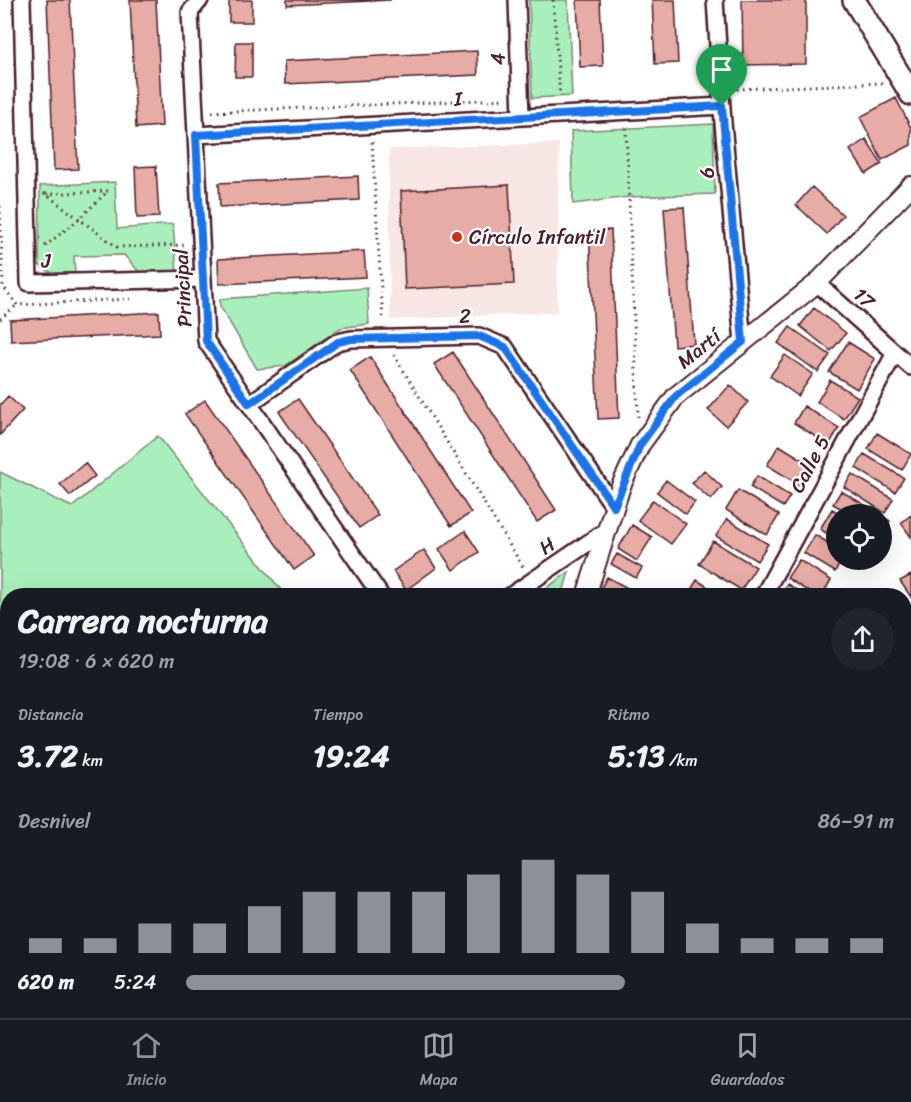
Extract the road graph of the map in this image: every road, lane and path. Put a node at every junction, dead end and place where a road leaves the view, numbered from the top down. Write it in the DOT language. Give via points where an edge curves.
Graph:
graph roads {
  1 [pos="22,0"];
  2 [pos="200,0"];
  3 [pos="517,0"];
  4 [pos="553,0"];
  5 [pos="715,0"];
  6 [pos="854,0"];
  7 [pos="911,94"];
  8 [pos="560,97"];
  9 [pos="722,106"];
  10 [pos="521,117"];
  11 [pos="626,128"];
  12 [pos="196,135"];
  13 [pos="372,142"];
  14 [pos="911,186"];
  15 [pos="40,189"];
  16 [pos="45,194"];
  17 [pos="79,219"];
  18 [pos="201,244"];
  19 [pos="37,252"];
  20 [pos="203,279"];
  21 [pos="817,283"];
  22 [pos="17,305"];
  23 [pos="0,319"];
  24 [pos="384,339"];
  25 [pos="743,342"];
  26 [pos="895,353"];
  27 [pos="911,367"];
  28 [pos="249,404"];
  29 [pos="640,445"];
  30 [pos="614,507"];
  31 [pos="607,530"];
  32 [pos="532,581"];
  33 [pos="376,588"];
  34 [pos="522,588"];
  35 [pos="589,588"];
  36 [pos="767,588"];
  1 -- 20 [label="street, J" via="29,283"];
  2 -- 12 [label="street, Principal" via="190,12"];
  3 -- 10 [label="street, 4"];
  4 -- 8 [label="path"];
  5 -- 9 [label="street, 6"];
  6 -- 7 [label="main road"];
  9 -- 10 [label="street, I"];
  9 -- 25 [label="street, 6"];
  10 -- 12 [label="street, I"];
  11 -- 29 [label="path"];
  12 -- 18 [label="street, Principal"];
  13 -- 24 [label="path"];
  14 -- 21 [label="street, Martí"];
  15 -- 16 [label="path"];
  16 -- 17 [label="path"];
  16 -- 17 [label="path" via="108,191"];
  17 -- 18 [label="path" via="117,247"];
  17 -- 19 [label="path"];
  18 -- 20 [label="street, Principal"];
  20 -- 28 [label="street, Principal" via="206,341"];
  21 -- 25 [label="street, Martí"];
  21 -- 26 [label="street, 17"];
  22 -- 23 [label="path"];
  24 -- 28 [label="street, 2" via="338,342"];
  24 -- 30 [label="street, 2" via="479,336 505,347"];
  24 -- 32 [label="path"];
  25 -- 29 [label="street, Martí" via="676,396"];
  26 -- 27 [label="street, 17"];
  26 -- 36 [label="street, Calle 5"];
  28 -- 33 [label="street, Principal"];
  29 -- 30 [label="street, Martí"];
  30 -- 31 [label="street, Martí"];
  31 -- 32 [label="street, H"];
  31 -- 35 [label="street, Martí"];
  32 -- 34 [label="street, H"];
}
